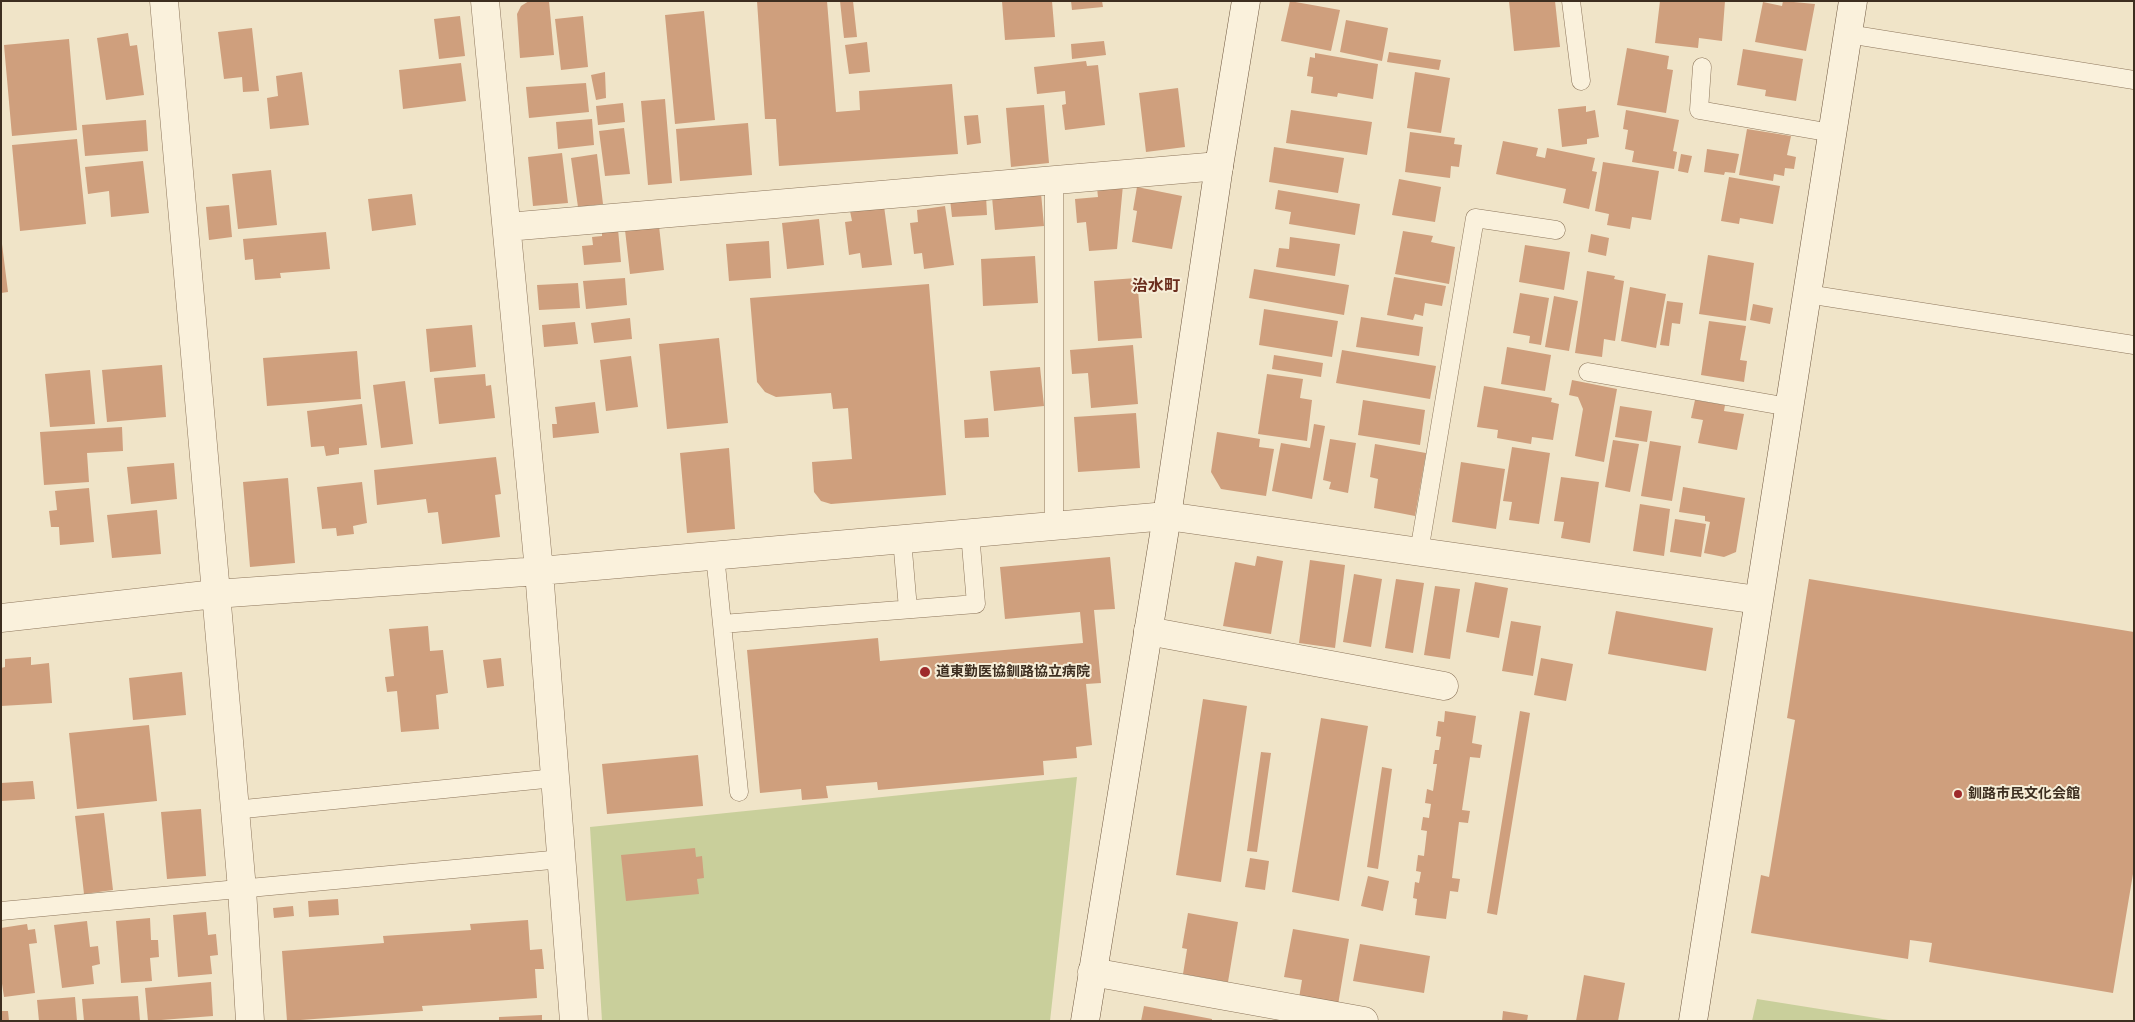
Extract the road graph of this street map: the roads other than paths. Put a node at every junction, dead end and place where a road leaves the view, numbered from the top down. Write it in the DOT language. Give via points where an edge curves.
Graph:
graph roads {
  1 [pos="164,1"];
  2 [pos="485,1"];
  3 [pos="1246,1"];
  4 [pos="1570,1"];
  5 [pos="1852,1"];
  6 [pos="1848,34"];
  7 [pos="1702,66"];
  8 [pos="2134,80"];
  9 [pos="1580,81"];
  10 [pos="1832,133"];
  11 [pos="1219,166"];
  12 [pos="1054,180"];
  13 [pos="507,228"];
  14 [pos="1556,230"];
  15 [pos="1807,294"];
  16 [pos="2134,345"];
  17 [pos="1588,372"];
  18 [pos="1789,407"];
  19 [pos="1167,516"];
  20 [pos="1054,526"];
  21 [pos="970,533"];
  22 [pos="902,539"];
  23 [pos="1419,552"];
  24 [pos="715,556"];
  25 [pos="539,571"];
  26 [pos="215,594"];
  27 [pos="1758,600"];
  28 [pos="908,609"];
  29 [pos="1,618"];
  30 [pos="722,624"];
  31 [pos="1148,631"];
  32 [pos="1444,686"];
  33 [pos="555,778"];
  34 [pos="739,792"];
  35 [pos="234,810"];
  36 [pos="562,859"];
  37 [pos="242,889"];
  38 [pos="1,911"];
  39 [pos="1092,972"];
  40 [pos="250,1021"];
  41 [pos="574,1021"];
  42 [pos="1085,1021"];
  43 [pos="1364,1021"];
  44 [pos="1692,1021"];
  1 -- 26 [label="street"];
  2 -- 13 [label="street"];
  3 -- 11 [label="street"];
  4 -- 9 [label="lane"];
  5 -- 6 [label="street"];
  6 -- 8 [label="lane"];
  6 -- 10 [label="street"];
  7 -- 10 [label="lane" via="1699,110"];
  10 -- 15 [label="street"];
  11 -- 12 [label="street"];
  11 -- 19 [label="street"];
  12 -- 13 [label="street"];
  12 -- 20 [label="lane"];
  13 -- 25 [label="street"];
  14 -- 23 [label="lane" via="1475,218"];
  15 -- 16 [label="lane"];
  15 -- 18 [label="street"];
  17 -- 18 [label="lane"];
  18 -- 27 [label="street"];
  19 -- 20 [label="street"];
  19 -- 23 [label="street"];
  19 -- 31 [label="street"];
  20 -- 21 [label="street"];
  21 -- 22 [label="street"];
  21 -- 28 [label="lane" via="976,604"];
  22 -- 24 [label="street"];
  22 -- 28 [label="lane"];
  23 -- 27 [label="street"];
  24 -- 25 [label="street"];
  24 -- 30 [label="lane"];
  25 -- 26 [label="street"];
  25 -- 33 [label="street"];
  26 -- 29 [label="street"];
  26 -- 35 [label="street"];
  27 -- 44 [label="street"];
  28 -- 30 [label="lane"];
  30 -- 34 [label="lane"];
  31 -- 32 [label="street"];
  31 -- 39 [label="street"];
  33 -- 35 [label="lane"];
  33 -- 36 [label="street"];
  35 -- 37 [label="street"];
  36 -- 37 [label="lane"];
  36 -- 41 [label="street"];
  37 -- 38 [label="lane"];
  37 -- 40 [label="street"];
  39 -- 42 [label="street"];
  39 -- 43 [label="street"];
}
